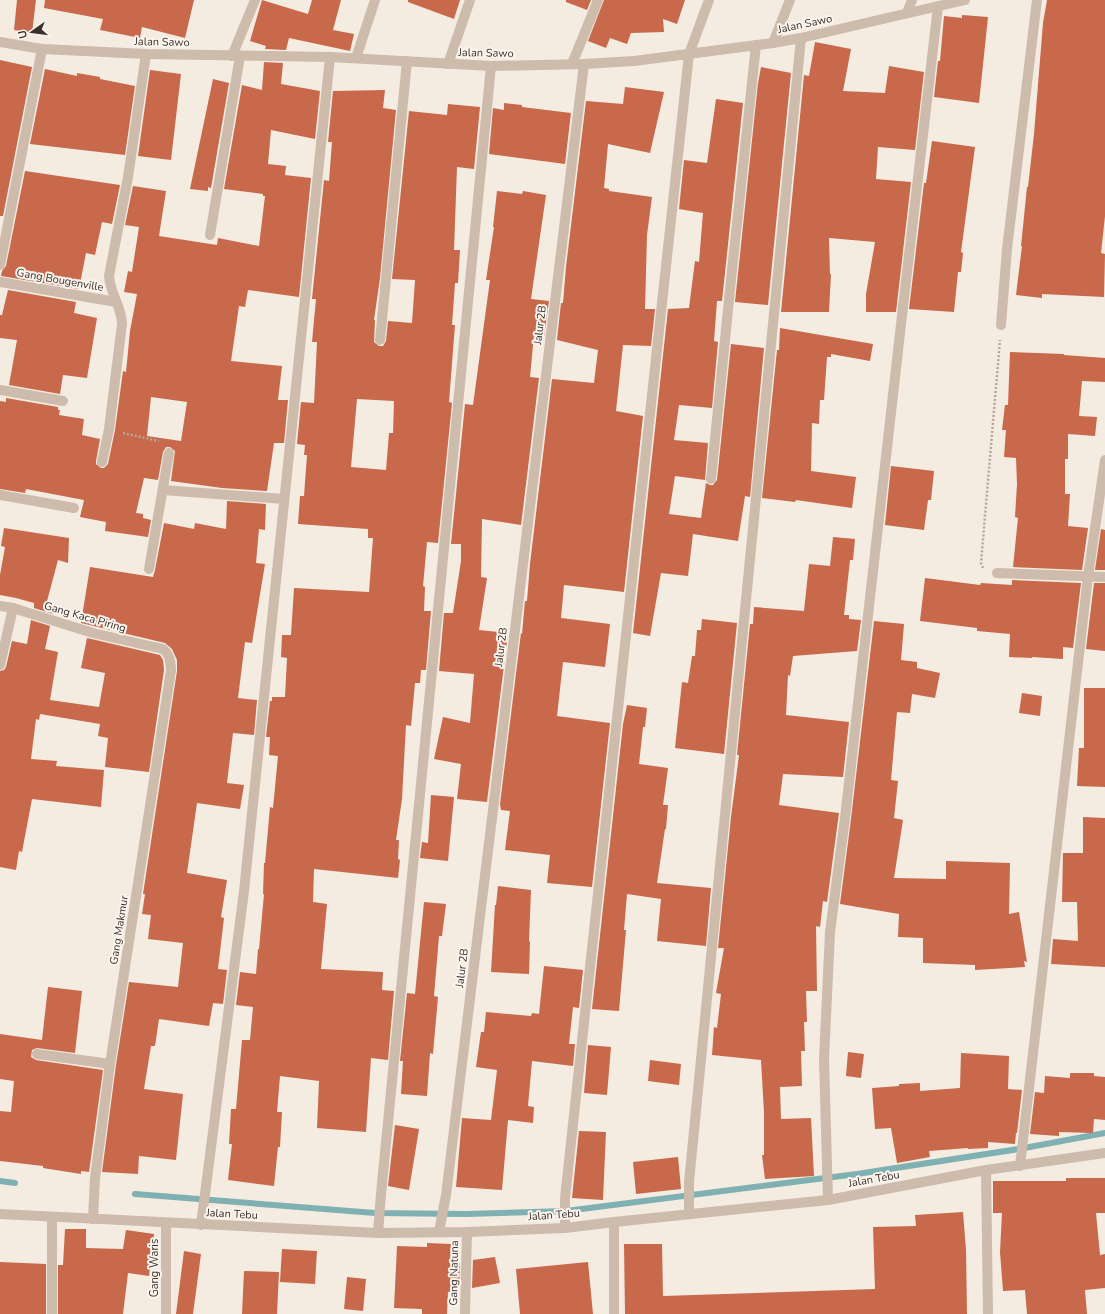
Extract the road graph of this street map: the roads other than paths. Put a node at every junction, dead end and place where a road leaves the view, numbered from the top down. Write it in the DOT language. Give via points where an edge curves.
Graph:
graph roads {
  1 [pos="255,0"];
  2 [pos="375,0"];
  3 [pos="470,0"];
  4 [pos="598,0"];
  5 [pos="709,0"];
  6 [pos="790,0"];
  7 [pos="912,0"];
  8 [pos="965,0"];
  9 [pos="1036,0"];
  10 [pos="938,6"];
  11 [pos="906,13"];
  12 [pos="801,38"];
  13 [pos="0,42"];
  14 [pos="773,43"];
  15 [pos="756,45"];
  16 [pos="42,49"];
  17 [pos="146,54"];
  18 [pos="689,54"];
  19 [pos="236,56"];
  20 [pos="330,57"];
  21 [pos="356,58"];
  22 [pos="407,61"];
  23 [pos="448,64"];
  24 [pos="572,64"];
  25 [pos="584,64"];
  26 [pos="491,66"];
  27 [pos="210,235"];
  28 [pos="0,265"];
  29 [pos="0,282"];
  30 [pos="116,302"];
  31 [pos="1001,325"];
  32 [pos="380,340"];
  33 [pos="0,390"];
  34 [pos="63,401"];
  35 [pos="169,453"];
  36 [pos="1105,460"];
  37 [pos="102,462"];
  38 [pos="711,479"];
  39 [pos="163,490"];
  40 [pos="0,495"];
  41 [pos="284,499"];
  42 [pos="74,508"];
  43 [pos="149,569"];
  44 [pos="997,574"];
  45 [pos="1088,576"];
  46 [pos="1105,576"];
  47 [pos="0,606"];
  48 [pos="13,608"];
  49 [pos="163,649"];
  50 [pos="0,665"];
  51 [pos="36,1054"];
  52 [pos="110,1064"];
  53 [pos="1105,1153"];
  54 [pos="1020,1163"];
  55 [pos="986,1170"];
  56 [pos="828,1196"];
  57 [pos="689,1210"];
  58 [pos="0,1214"];
  59 [pos="52,1217"];
  60 [pos="93,1219"];
  61 [pos="614,1222"];
  62 [pos="166,1223"];
  63 [pos="564,1224"];
  64 [pos="201,1225"];
  65 [pos="440,1228"];
  66 [pos="467,1232"];
  67 [pos="378,1233"];
  68 [pos="52,1314"];
  69 [pos="166,1314"];
  70 [pos="465,1314"];
  71 [pos="614,1314"];
  72 [pos="988,1314"];
  1 -- 19 [label="street"];
  2 -- 21 [label="street"];
  3 -- 23 [label="street"];
  4 -- 24 [label="street"];
  5 -- 18 [label="street"];
  6 -- 14 [label="street"];
  7 -- 11 [label="street"];
  8 -- 10 [label="street, Jalan Sawo"];
  9 -- 31 [label="street" via="1008,241"];
  10 -- 11 [label="street, Jalan Sawo"];
  10 -- 56 [label="street" via="830,932 824,1059"];
  11 -- 12 [label="street, Jalan Sawo"];
  12 -- 14 [label="street, Jalan Sawo"];
  12 -- 57 [label="street" via="689,1182"];
  13 -- 16 [label="street, Jalan Sawo"];
  14 -- 15 [label="street, Jalan Sawo"];
  15 -- 18 [label="street, Jalan Sawo"];
  15 -- 38 [label="street"];
  16 -- 17 [label="street, Jalan Sawo"];
  16 -- 28 [label="street"];
  17 -- 19 [label="street, Jalan Sawo"];
  17 -- 30 [label="street" via="128,177 109,276"];
  18 -- 25 [label="street, Jalan Sawo"];
  18 -- 63 [label="street"];
  19 -- 20 [label="street, Jalan Sawo"];
  19 -- 27 [label="street"];
  20 -- 21 [label="street, Jalan Sawo"];
  20 -- 41 [label="street"];
  21 -- 22 [label="street, Jalan Sawo"];
  22 -- 23 [label="street, Jalan Sawo"];
  22 -- 32 [label="street"];
  23 -- 26 [label="street, Jalan Sawo"];
  24 -- 25 [label="street, Jalan Sawo"];
  24 -- 26 [label="street, Jalan Sawo"];
  25 -- 65 [label="street, Jalur 2B"];
  26 -- 67 [label="street"];
  29 -- 30 [label="street, Gang Bougenville"];
  30 -- 37 [label="street" via="122,324 109,429"];
  33 -- 34 [label="street"];
  35 -- 39 [label="street"];
  36 -- 45 [label="street"];
  39 -- 41 [label="street"];
  39 -- 43 [label="street"];
  40 -- 42 [label="street"];
  41 -- 64 [label="street" via="244,891"];
  44 -- 45 [label="street"];
  45 -- 46 [label="street"];
  45 -- 54 [label="street"];
  47 -- 48 [label="street, Gang Kaca Piring"];
  48 -- 49 [label="street, Gang Kaca Piring" via="93,634"];
  48 -- 50 [label="street"];
  49 -- 52 [label="street, Gang Makmur" via="170,658 171,670"];
  51 -- 52 [label="street"];
  52 -- 60 [label="street, Gang Makmur" via="95,1178"];
  53 -- 54 [label="street, Jalan Tebu"];
  54 -- 55 [label="street, Jalan Tebu"];
  55 -- 56 [label="street, Jalan Tebu"];
  55 -- 72 [label="street"];
  56 -- 57 [label="street, Jalan Tebu"];
  57 -- 61 [label="street, Jalan Tebu"];
  58 -- 59 [label="street, Jalan Tebu"];
  59 -- 60 [label="street, Jalan Tebu"];
  59 -- 68 [label="street"];
  60 -- 62 [label="street, Jalan Tebu"];
  61 -- 63 [label="street, Jalan Tebu"];
  61 -- 71 [label="street"];
  62 -- 64 [label="street, Jalan Tebu"];
  62 -- 69 [label="street, Gang Waris"];
  63 -- 66 [label="street, Jalan Tebu"];
  64 -- 67 [label="street, Jalan Tebu"];
  65 -- 66 [label="street, Jalan Tebu"];
  65 -- 67 [label="street, Jalan Tebu"];
  66 -- 70 [label="street, Gang Natuna"];
}
